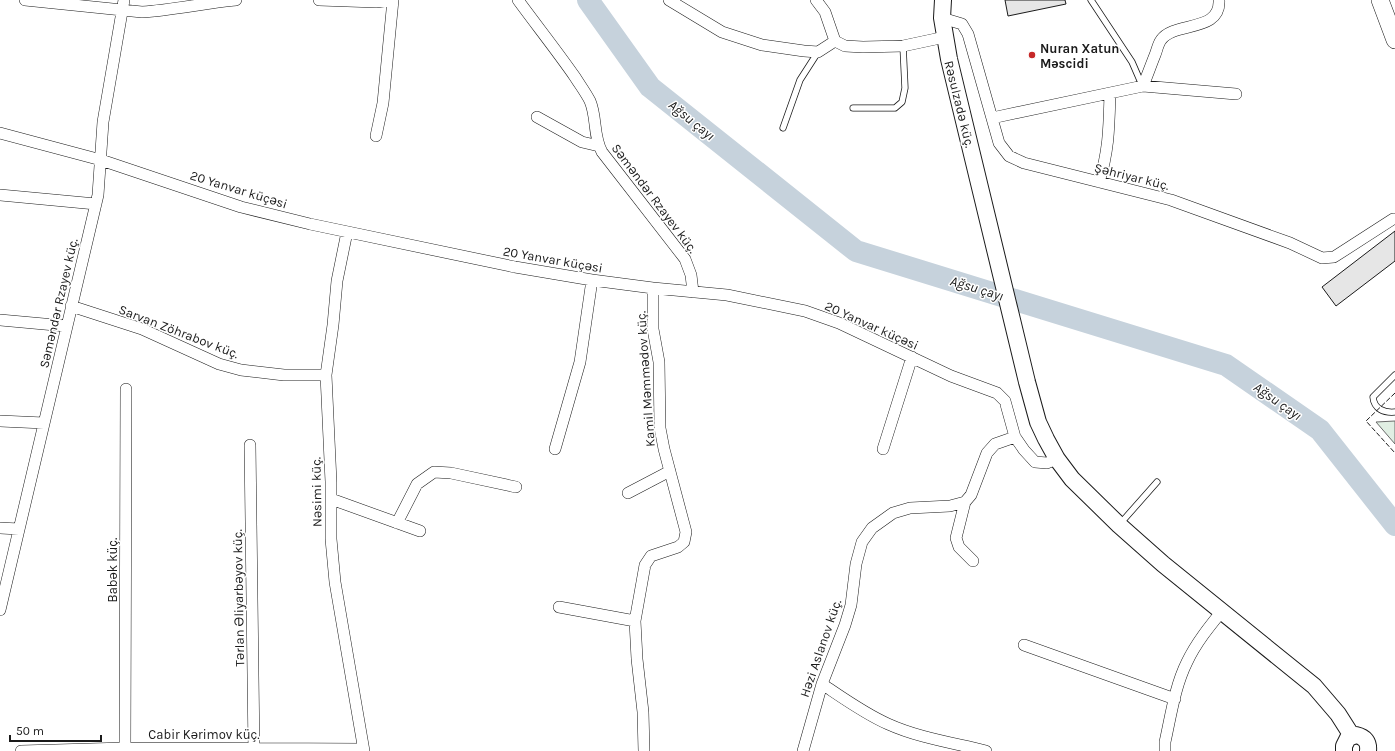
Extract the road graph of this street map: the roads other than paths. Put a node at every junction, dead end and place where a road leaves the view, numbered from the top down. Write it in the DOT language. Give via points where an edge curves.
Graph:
graph roads {
  1 [pos="25,0"];
  2 [pos="236,0"];
  3 [pos="320,0"];
  4 [pos="392,0"];
  5 [pos="518,0"];
  6 [pos="669,0"];
  7 [pos="816,0"];
  8 [pos="943,0"];
  9 [pos="1091,0"];
  10 [pos="1219,0"];
  11 [pos="1380,0"];
  12 [pos="123,5"];
  13 [pos="942,18"];
  14 [pos="945,37"];
  15 [pos="1395,40"];
  16 [pos="835,41"];
  17 [pos="904,46"];
  18 [pos="818,52"];
  19 [pos="1143,86"];
  20 [pos="1110,94"];
  21 [pos="1236,94"];
  22 [pos="853,108"];
  23 [pos="537,117"];
  24 [pos="992,118"];
  25 [pos="783,128"];
  26 [pos="0,133"];
  27 [pos="376,136"];
  28 [pos="599,146"];
  29 [pos="101,160"];
  30 [pos="1099,182"];
  31 [pos="0,195"];
  32 [pos="96,204"];
  33 [pos="1393,219"];
  34 [pos="347,232"];
  35 [pos="592,280"];
  36 [pos="653,288"];
  37 [pos="693,292"];
  38 [pos="71,306"];
  39 [pos="0,320"];
  40 [pos="66,326"];
  41 [pos="912,357"];
  42 [pos="326,375"];
  43 [pos="1395,376"];
  44 [pos="126,389"];
  45 [pos="1395,412"];
  46 [pos="0,421"];
  47 [pos="44,423"];
  48 [pos="1015,438"];
  49 [pos="250,445"];
  50 [pos="555,449"];
  51 [pos="883,449"];
  52 [pos="1057,459"];
  53 [pos="670,471"];
  54 [pos="1157,482"];
  55 [pos="516,487"];
  56 [pos="628,493"];
  57 [pos="331,499"];
  58 [pos="965,502"];
  59 [pos="398,523"];
  60 [pos="1119,525"];
  61 [pos="0,528"];
  62 [pos="19,528"];
  63 [pos="420,531"];
  64 [pos="973,561"];
  65 [pos="559,607"];
  66 [pos="0,610"];
  67 [pos="1222,611"];
  68 [pos="635,621"];
  69 [pos="1024,645"];
  70 [pos="822,684"];
  71 [pos="1175,699"];
  72 [pos="1352,736"];
  73 [pos="125,749"];
  74 [pos="254,750"];
  75 [pos="364,750"];
  76 [pos="21,751"];
  77 [pos="644,751"];
  78 [pos="803,751"];
  79 [pos="986,751"];
  80 [pos="1165,751"];
  81 [pos="1344,751"];
  82 [pos="1368,751"];
  1 -- 12 [label="street"];
  2 -- 12 [label="street" via="142,12"];
  3 -- 4 [label="street"];
  4 -- 27 [label="street" via="384,103"];
  5 -- 28 [label="street, Səməndər Rzayev küç." via="590,100"];
  6 -- 18 [label="street" via="722,32 762,45"];
  7 -- 16 [label="street" via="825,12"];
  8 -- 13 [label="main road, Rəsulzadə küç."];
  9 -- 19 [label="lane" via="1132,62"];
  10 -- 19 [label="street" via="1217,13 1208,20 1170,33 1161,40"];
  11 -- 15 [label="main road"];
  12 -- 29 [label="street, Səməndər Rzayev küç." via="103,122"];
  13 -- 14 [label="main road, Rəsulzadə küç."];
  13 -- 24 [label="street, Şəhriyar küç." via="962,24 968,34"];
  14 -- 17 [label="street"];
  14 -- 52 [label="main road, Rəsulzadə küç." via="1038,422"];
  16 -- 17 [label="street" via="846,46"];
  16 -- 18 [label="street"];
  17 -- 22 [label="lane" via="906,88 902,102 895,108"];
  18 -- 25 [label="lane" via="800,80"];
  19 -- 20 [label="street"];
  19 -- 21 [label="street"];
  20 -- 24 [label="street"];
  20 -- 30 [label="street" via="1109,142"];
  23 -- 28 [label="street" via="582,142"];
  24 -- 30 [label="street, Şəhriyar küç." via="999,143 1009,156 1024,164"];
  26 -- 29 [label="street, 20 Yanvar küçəsi"];
  28 -- 37 [label="street, Səməndər Rzayev küç." via="685,259 691,275"];
  29 -- 32 [label="street, Səməndər Rzayev küç."];
  29 -- 34 [label="street, 20 Yanvar küçəsi" via="241,207"];
  30 -- 33 [label="street, Şəhriyar küç." via="1171,200 1290,243 1322,258 1334,257"];
  31 -- 32 [label="street"];
  32 -- 38 [label="street, Səməndər Rzayev küç."];
  34 -- 35 [label="street, 20 Yanvar küçəsi" via="515,267"];
  34 -- 42 [label="street, Nəsimi küç." via="337,281"];
  35 -- 36 [label="street, 20 Yanvar küçəsi"];
  35 -- 50 [label="street" via="580,362"];
  36 -- 37 [label="street, 20 Yanvar küçəsi"];
  36 -- 53 [label="street, Kamil Məmmədov küç." via="653,329 659,362 660,428"];
  37 -- 41 [label="street, 20 Yanvar küçəsi" via="727,295 805,311 839,323"];
  38 -- 40 [label="street, Səməndər Rzayev küç."];
  38 -- 42 [label="street, Sarvan Zöhrabov küç." via="142,329 219,364 241,370 284,375"];
  39 -- 40 [label="street"];
  40 -- 47 [label="street, Səməndər Rzayev küç."];
  41 -- 48 [label="street, 20 Yanvar küçəsi" via="951,376 997,393 1005,402"];
  41 -- 51 [label="street"];
  42 -- 57 [label="street, Nəsimi küç."];
  43 -- 45 [label="lane" via="1373,396 1373,401 1383,412"];
  44 -- 73 [label="street, Babək küç."];
  46 -- 47 [label="street"];
  47 -- 62 [label="street, Səməndər Rzayev küç."];
  48 -- 52 [label="street, 20 Yanvar küçəsi" via="1035,462 1047,463"];
  48 -- 58 [label="street" via="995,444 987,453 971,495"];
  49 -- 74 [label="street, Tərlan Əliyarbəyov küç."];
  52 -- 60 [label="main road, Rəsulzadə küç." via="1072,479"];
  53 -- 56 [label="street"];
  53 -- 68 [label="street, Kamil Məmmədov küç." via="686,532 684,542 678,547 651,556 645,565"];
  54 -- 60 [label="lane"];
  55 -- 59 [label="street" via="451,473 434,472 417,484"];
  57 -- 59 [label="street"];
  57 -- 75 [label="street, Nəsimi küç." via="335,582"];
  58 -- 64 [label="street" via="956,538 959,547"];
  58 -- 70 [label="street, Həzi Aslanov küç." via="950,506 910,508 893,513 872,528 862,542 856,564 851,605"];
  59 -- 63 [label="street"];
  60 -- 67 [label="main road, Rəsulzadə küç."];
  61 -- 62 [label="street"];
  62 -- 66 [label="street, Səməndər Rzayev küç."];
  65 -- 68 [label="street"];
  67 -- 71 [label="street" via="1203,635 1187,662"];
  67 -- 72 [label="main road, Rəsulzadə küç." via="1314,686 1338,714"];
  68 -- 77 [label="street, Kamil Məmmədov küç."];
  69 -- 71 [label="street"];
  70 -- 78 [label="street, Həzi Aslanov küç."];
  70 -- 79 [label="street" via="887,724 910,733"];
  71 -- 80 [label="street"];
  72 -- 81 [label="main road" via="1345,742"];
  72 -- 82 [label="main road" via="1365,738 1368,742"];
  73 -- 74 [label="street, Cabir Kərimov küç."];
  73 -- 76 [label="street, Cabir Kərimov küç."];
  74 -- 75 [label="street, Cabir Kərimov küç."];
}
